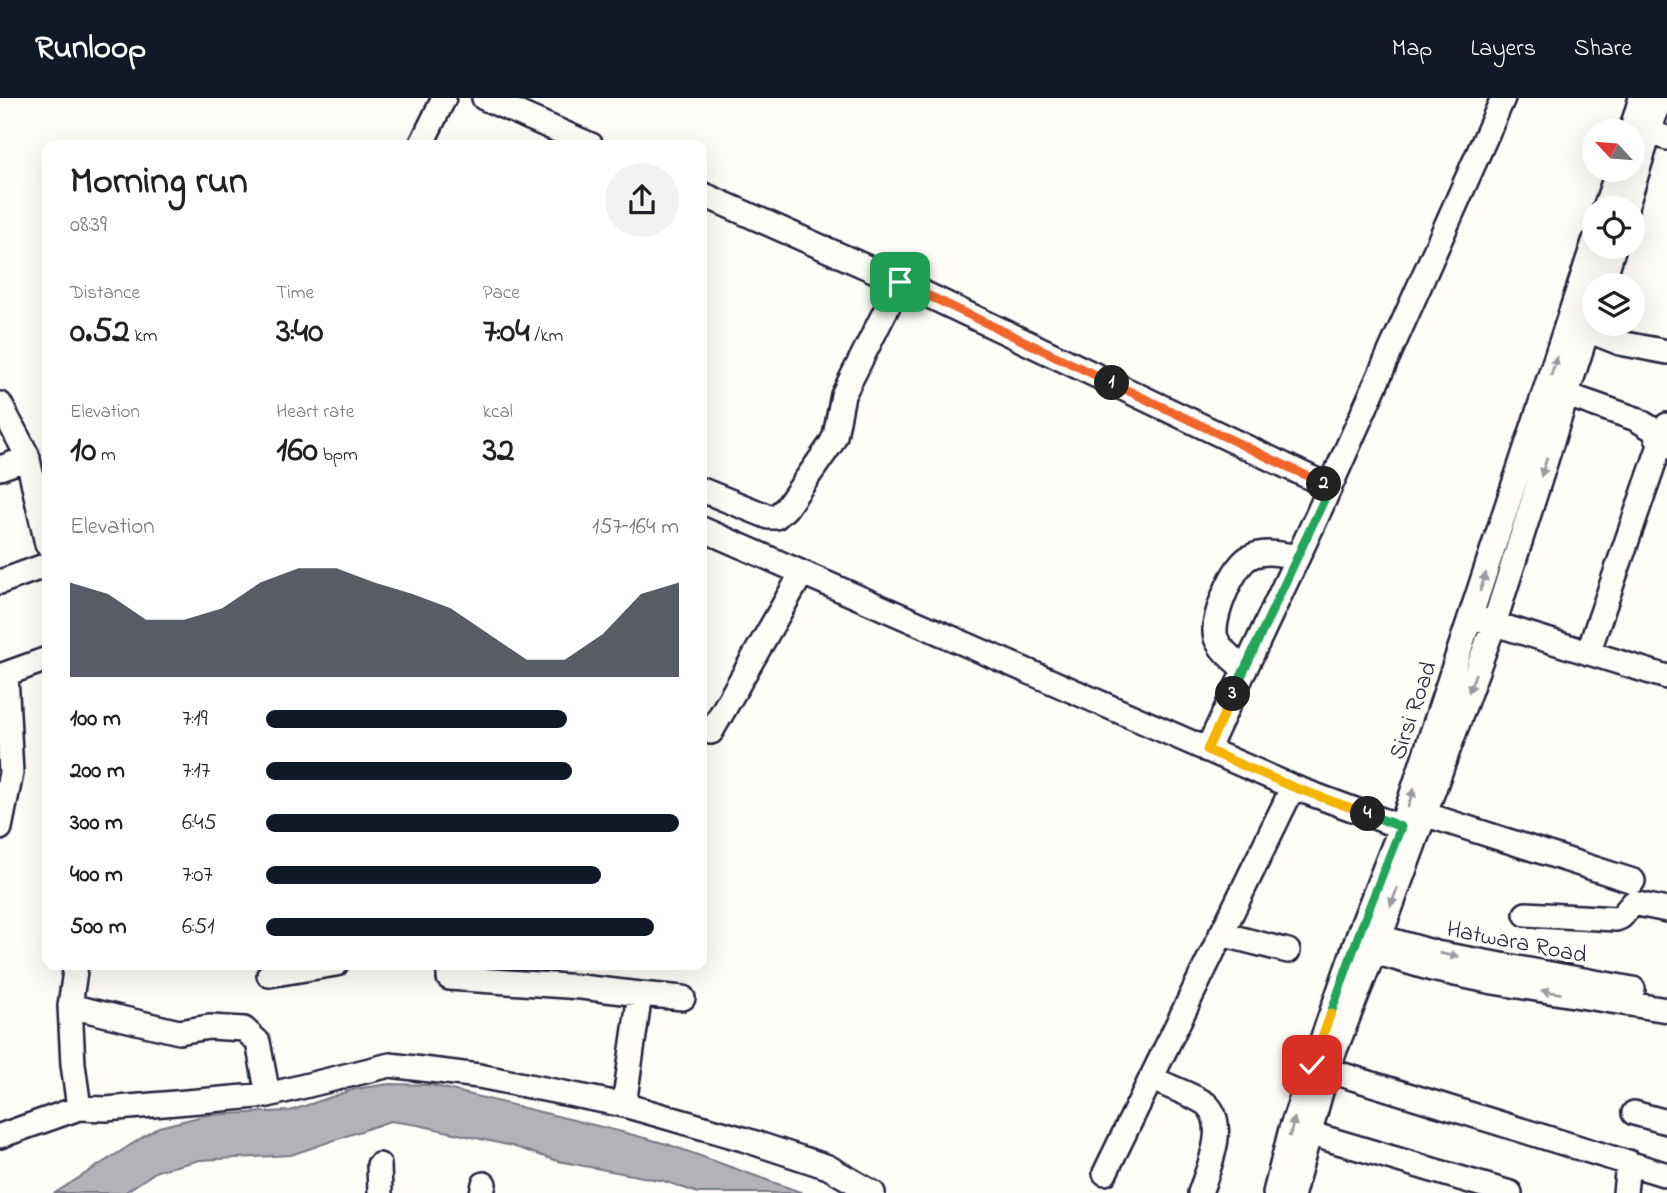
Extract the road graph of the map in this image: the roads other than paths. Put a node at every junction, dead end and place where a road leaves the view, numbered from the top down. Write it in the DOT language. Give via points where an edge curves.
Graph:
graph roads {
  1 [pos="444,98"];
  2 [pos="484,98"];
  3 [pos="1503,98"];
  4 [pos="1641,98"];
  5 [pos="1660,98"];
  6 [pos="1643,119"];
  7 [pos="1645,132"];
  8 [pos="423,140"];
  9 [pos="580,140"];
  10 [pos="707,196"];
  11 [pos="1589,259"];
  12 [pos="900,282"];
  13 [pos="1586,336"];
  14 [pos="1611,336"];
  15 [pos="1667,352"];
  16 [pos="1567,394"];
  17 [pos="0,404"];
  18 [pos="1665,439"];
  19 [pos="28,458"];
  20 [pos="0,468"];
  21 [pos="1330,487"];
  22 [pos="707,492"];
  23 [pos="42,520"];
  24 [pos="707,531"];
  25 [pos="1298,557"];
  26 [pos="42,567"];
  27 [pos="802,573"];
  28 [pos="0,582"];
  29 [pos="1483,620"];
  30 [pos="1588,653"];
  31 [pos="42,661"];
  32 [pos="1245,670"];
  33 [pos="3,675"];
  34 [pos="1667,677"];
  35 [pos="712,732"];
  36 [pos="1207,750"];
  37 [pos="6,775"];
  38 [pos="1293,787"];
  39 [pos="1424,814"];
  40 [pos="1401,827"];
  41 [pos="0,828"];
  42 [pos="1633,881"];
  43 [pos="1667,910"];
  44 [pos="1526,914"];
  45 [pos="1221,934"];
  46 [pos="1367,941"];
  47 [pos="1288,951"];
  48 [pos="75,970"];
  49 [pos="299,970"];
  50 [pos="449,970"];
  51 [pos="268,975"];
  52 [pos="640,994"];
  53 [pos="683,999"];
  54 [pos="1663,1002"];
  55 [pos="70,1006"];
  56 [pos="1327,1070"];
  57 [pos="1151,1079"];
  58 [pos="268,1095"];
  59 [pos="624,1105"];
  60 [pos="79,1108"];
  61 [pos="1634,1113"];
  62 [pos="1667,1122"];
  63 [pos="1308,1133"];
  64 [pos="0,1136"];
  65 [pos="1628,1162"];
  66 [pos="379,1165"];
  67 [pos="1105,1173"];
  68 [pos="1667,1175"];
  69 [pos="380,1193"];
  70 [pos="873,1193"];
  71 [pos="1200,1193"];
  72 [pos="1275,1193"];
  73 [pos="1293,1193"];
  74 [pos="1510,1193"];
  75 [pos="1625,1193"];
  1 -- 8 [label="street"];
  2 -- 9 [label="street"];
  3 -- 21 [label="street"];
  4 -- 6 [label="street"];
  5 -- 7 [label="street"];
  10 -- 12 [label="street"];
  29 -- 11 [label="street, Sirsi Road, one-way"];
  12 -- 21 [label="street"];
  12 -- 22 [label="street" via="843,395 831,444 786,508 769,517"];
  13 -- 16 [label="street, Sirsi Road"];
  14 -- 15 [label="street" via="1620,343"];
  16 -- 18 [label="street" via="1636,419"];
  16 -- 29 [label="street, Sirsi Road, one-way"];
  17 -- 19 [label="street"];
  18 -- 30 [label="street"];
  19 -- 20 [label="street"];
  19 -- 23 [label="street"];
  21 -- 25 [label="street"];
  24 -- 27 [label="street"];
  25 -- 32 [label="street"];
  25 -- 32 [label="street" via="1253,555 1238,568 1225,594 1214,631 1222,649"];
  26 -- 28 [label="street"];
  27 -- 35 [label="street"];
  27 -- 36 [label="street"];
  29 -- 30 [label="street"];
  29 -- 39 [label="street, Sirsi Road, one-way"];
  40 -- 29 [label="street, Sirsi Road, one-way"];
  30 -- 34 [label="street"];
  31 -- 33 [label="street"];
  32 -- 36 [label="street"];
  33 -- 37 [label="street"];
  36 -- 38 [label="street"];
  37 -- 41 [label="street"];
  38 -- 40 [label="street"];
  38 -- 45 [label="street"];
  39 -- 42 [label="street"];
  39 -- 46 [label="street, Sirsi Road, one-way"];
  40 -- 46 [label="street, Sirsi Road"];
  43 -- 44 [label="street" via="1633,903 1616,919"];
  45 -- 47 [label="street"];
  45 -- 57 [label="street"];
  46 -- 54 [label="street, Hatwara Road"];
  46 -- 56 [label="street, Sirsi Road"];
  72 -- 46 [label="street, Sirsi Road, one-way" via="1291,1129"];
  48 -- 55 [label="street"];
  49 -- 51 [label="street"];
  50 -- 52 [label="street" via="449,978"];
  52 -- 53 [label="street"];
  52 -- 59 [label="street"];
  55 -- 58 [label="street" via="179,1032 209,1027 244,1029 258,1042"];
  55 -- 60 [label="street"];
  56 -- 63 [label="street, Sirsi Road"];
  56 -- 65 [label="street"];
  57 -- 67 [label="street"];
  57 -- 71 [label="street" via="1206,1104 1217,1122"];
  58 -- 59 [label="street" via="390,1065"];
  58 -- 60 [label="street"];
  59 -- 70 [label="street" via="828,1167"];
  60 -- 64 [label="street"];
  61 -- 62 [label="street"];
  63 -- 73 [label="street, Sirsi Road"];
  63 -- 74 [label="street"];
  65 -- 68 [label="street"];
  65 -- 75 [label="street"];
  66 -- 69 [label="street"];
}
